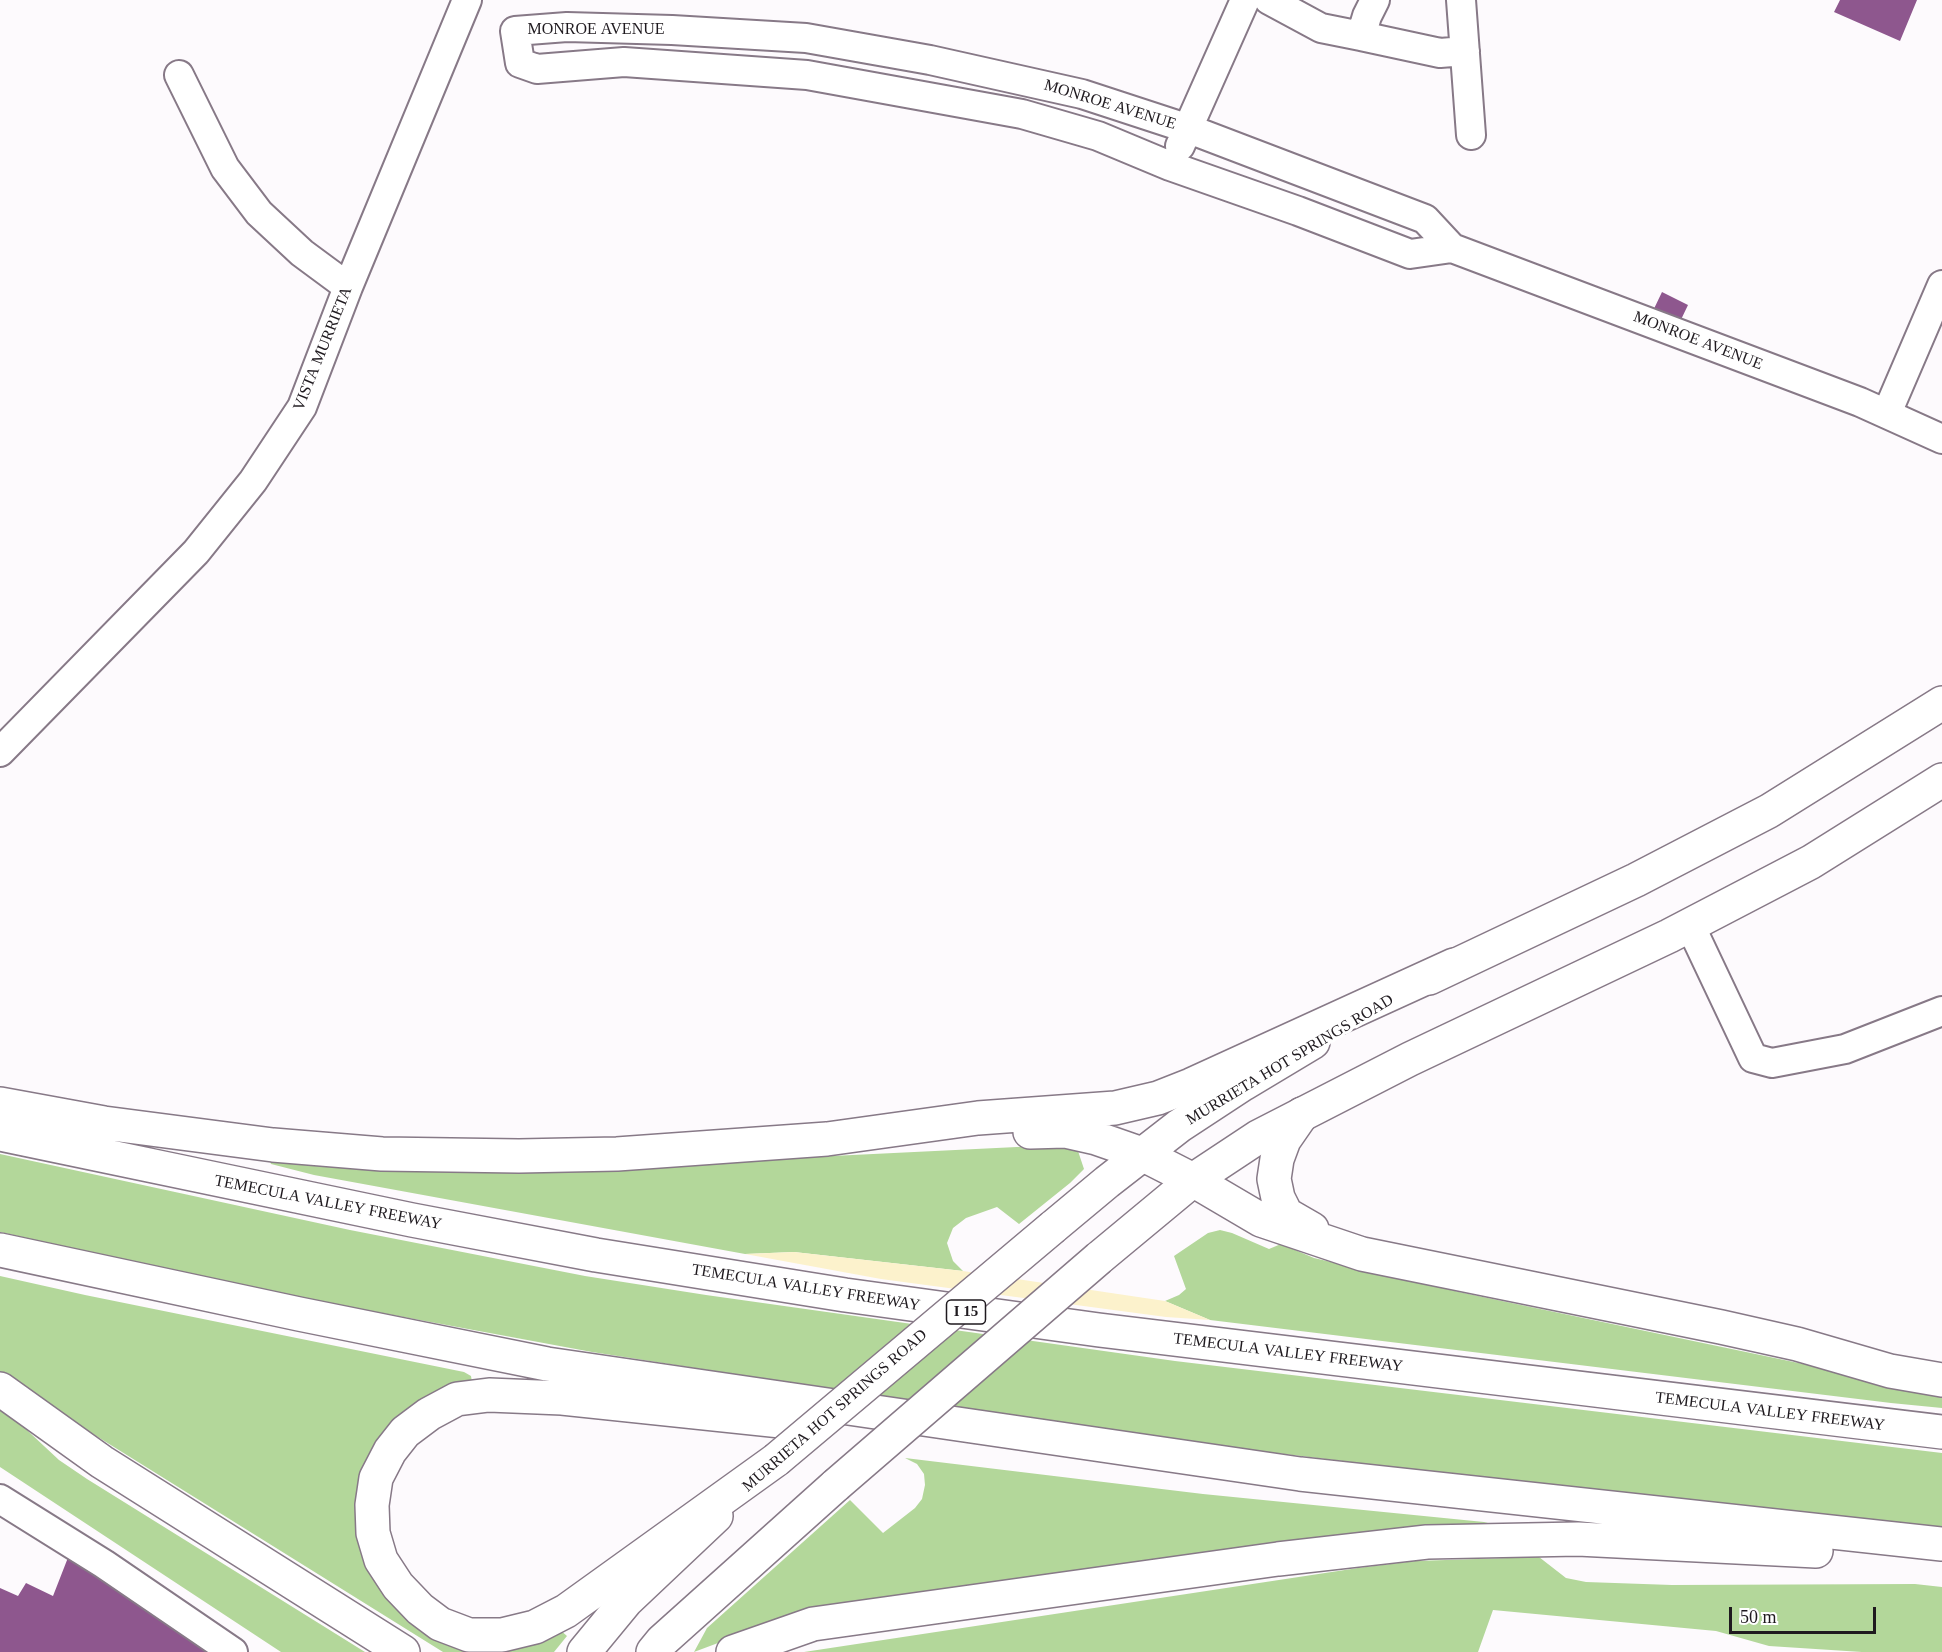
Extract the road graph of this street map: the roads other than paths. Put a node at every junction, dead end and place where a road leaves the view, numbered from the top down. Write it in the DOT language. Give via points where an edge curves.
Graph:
graph roads {
  1 [pos="467,0"];
  2 [pos="1245,0"];
  3 [pos="1269,0"];
  4 [pos="1375,0"];
  5 [pos="1461,0"];
  6 [pos="1361,36"];
  7 [pos="1465,51"];
  8 [pos="179,75"];
  9 [pos="1189,129"];
  10 [pos="1471,135"];
  11 [pos="1170,166"];
  12 [pos="1452,248"];
  13 [pos="1942,285"];
  14 [pos="348,287"];
  15 [pos="1887,413"];
  16 [pos="1942,438"];
  17 [pos="1942,703"];
  18 [pos="0,752"];
  19 [pos="1942,780"];
  20 [pos="1690,925"];
  21 [pos="1454,965"];
  22 [pos="1942,1011"];
  23 [pos="0,1104"];
  24 [pos="1302,1114"];
  25 [pos="0,1134"];
  26 [pos="827,1138"];
  27 [pos="1142,1154"];
  28 [pos="1193,1180"];
  29 [pos="0,1250"];
  30 [pos="1362,1254"];
  31 [pos="1942,1380"];
  32 [pos="0,1389"];
  33 [pos="1942,1432"];
  34 [pos="776,1460"];
  35 [pos="1300,1474"];
  36 [pos="0,1499"];
  37 [pos="1942,1544"];
  38 [pos="1942,1558"];
  39 [pos="233,1652"];
  40 [pos="403,1652"];
  41 [pos="584,1652"];
  42 [pos="653,1652"];
  43 [pos="733,1652"];
  1 -- 14 [label="street, VISTA MURRIETA"];
  2 -- 9 [label="street"];
  3 -- 6 [label="street" via="1321,28"];
  4 -- 6 [label="street"];
  5 -- 7 [label="street"];
  6 -- 7 [label="street" via="1440,53"];
  7 -- 10 [label="street"];
  8 -- 14 [label="street" via="225,168 259,213 302,253"];
  9 -- 11 [label="street"];
  9 -- 11 [label="street, MONROE AVENUE" via="1082,94 930,60 806,38 567,27 515,31 520,63 537,69 624,62 807,75 1022,114 1098,136"];
  9 -- 12 [label="street, MONROE AVENUE" via="1425,219"];
  11 -- 12 [label="street, MONROE AVENUE" via="1410,254"];
  12 -- 15 [label="street, MONROE AVENUE"];
  13 -- 15 [label="street"];
  14 -- 18 [label="street, VISTA MURRIETA" via="302,408 254,481 196,552"];
  15 -- 16 [label="street, MONROE AVENUE"];
  17 -- 21 [label="main road, MURRIETA HOT SPRINGS ROAD" via="1769,811 1636,880"];
  19 -- 20 [label="main road" via="1811,862"];
  20 -- 22 [label="street" via="1753,1058 1772,1062 1845,1049"];
  20 -- 24 [label="main road"];
  21 -- 26 [label="main road" via="1158,1098 1115,1108 978,1118"];
  21 -- 27 [label="main road, MURRIETA HOT SPRINGS ROAD" via="1243,1084"];
  23 -- 26 [label="main road" via="115,1125 382,1154 617,1154"];
  24 -- 28 [label="main road" via="1258,1137"];
  24 -- 30 [label="main road" via="1284,1140 1277,1159 1274,1179 1278,1198 1286,1214"];
  25 -- 33 [label="main road, TEMECULA VALLEY FREEWAY / I 15" via="596,1255 844,1295 1099,1330"];
  26 -- 27 [label="main road" via="1065,1131"];
  27 -- 28 [label="main road"];
  27 -- 34 [label="main road, MURRIETA HOT SPRINGS ROAD, bridge"];
  28 -- 30 [label="main road" via="1261,1220"];
  28 -- 42 [label="main road, bridge" via="836,1485"];
  29 -- 35 [label="main road" via="547,1364"];
  30 -- 31 [label="main road" via="1710,1325 1797,1344 1890,1371"];
  32 -- 40 [label="main road" via="102,1462"];
  34 -- 35 [label="main road" via="566,1611 535,1627 502,1635 469,1635 441,1624 420,1609 381,1560 372,1533 376,1478 405,1431 457,1399 489,1395 562,1398"];
  34 -- 41 [label="main road, MURRIETA HOT SPRINGS ROAD" via="626,1601"];
  35 -- 37 [label="main road"];
  36 -- 39 [label="street"];
  38 -- 43 [label="main road" via="1578,1539 1427,1542 813,1624"];
}
